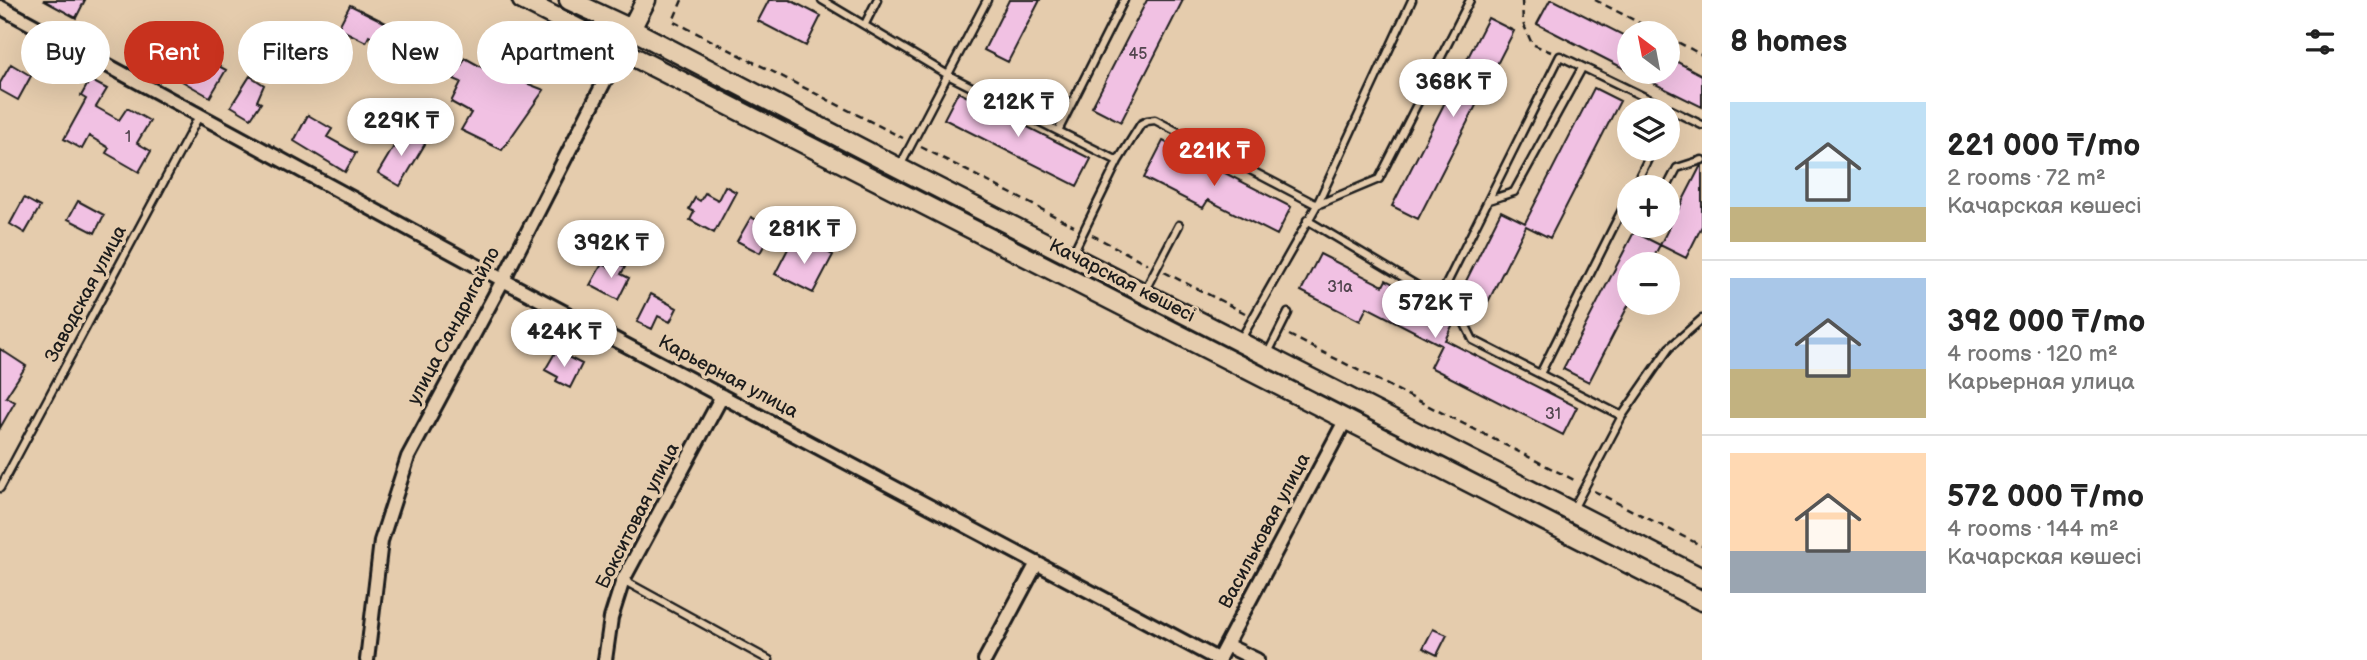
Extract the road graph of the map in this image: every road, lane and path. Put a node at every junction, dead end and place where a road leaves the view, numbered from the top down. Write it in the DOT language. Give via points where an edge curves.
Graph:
graph roads {
  1 [pos="522,0"];
  2 [pos="569,0"];
  3 [pos="646,0"];
  4 [pos="822,0"];
  5 [pos="877,0"];
  6 [pos="986,0"];
  7 [pos="1124,0"];
  8 [pos="1412,0"];
  9 [pos="1470,0"];
  10 [pos="1522,0"];
  11 [pos="1595,0"];
  12 [pos="1,8"];
  13 [pos="564,21"];
  14 [pos="614,21"];
  15 [pos="635,21"];
  16 [pos="1636,21"];
  17 [pos="866,24"];
  18 [pos="638,33"];
  19 [pos="1680,43"];
  20 [pos="1702,55"];
  21 [pos="1560,56"];
  22 [pos="638,58"];
  23 [pos="1582,68"];
  24 [pos="948,75"];
  25 [pos="603,84"];
  26 [pos="1645,98"];
  27 [pos="779,104"];
  28 [pos="1680,115"];
  29 [pos="199,116"];
  30 [pos="768,125"];
  31 [pos="1702,125"];
  32 [pos="1058,131"];
  33 [pos="1702,160"];
  34 [pos="1118,161"];
  35 [pos="899,168"];
  36 [pos="1673,175"];
  37 [pos="1489,200"];
  38 [pos="1317,205"];
  39 [pos="1307,220"];
  40 [pos="1617,220"];
  41 [pos="1179,225"];
  42 [pos="1072,255"];
  43 [pos="1156,268"];
  44 [pos="503,280"];
  45 [pos="1149,294"];
  46 [pos="1439,299"];
  47 [pos="1288,313"];
  48 [pos="1143,316"];
  49 [pos="1253,317"];
  50 [pos="1702,319"];
  51 [pos="1279,331"];
  52 [pos="1240,341"];
  53 [pos="1267,355"];
  54 [pos="1540,374"];
  55 [pos="722,396"];
  56 [pos="1622,416"];
  57 [pos="1346,419"];
  58 [pos="1585,486"];
  59 [pos="0,488"];
  60 [pos="1572,511"];
  61 [pos="1702,546"];
  62 [pos="1037,563"];
  63 [pos="1702,578"];
  64 [pos="623,580"];
  65 [pos="1702,601"];
  66 [pos="1226,645"];
  67 [pos="367,660"];
  68 [pos="606,660"];
  69 [pos="769,660"];
  70 [pos="985,660"];
  71 [pos="1219,660"];
  72 [pos="1257,660"];
  1 -- 13 [label="main road, Качарская көшесі"];
  2 -- 14 [label="main road, Качарская көшесі"];
  3 -- 15 [label="main road, улица Сандригайло"];
  4 -- 17 [label="lane"];
  5 -- 17 [label="lane"];
  6 -- 24 [label="lane"];
  7 -- 32 [label="lane"];
  8 -- 38 [label="lane"];
  9 -- 38 [label="lane" via="1378,179"];
  10 -- 21 [label="path" via="1523,23 1532,44"];
  11 -- 16 [label="path"];
  12 -- 29 [label="street, Карьерная улица"];
  17 -- 24 [label="lane"];
  18 -- 27 [label="main road, Качарская көшесі"];
  19 -- 20 [label="path"];
  21 -- 23 [label="lane"];
  21 -- 37 [label="lane"];
  22 -- 30 [label="main road, Качарская көшесі"];
  23 -- 26 [label="lane"];
  23 -- 37 [label="lane" via="1514,192"];
  24 -- 32 [label="lane"];
  24 -- 35 [label="lane"];
  25 -- 44 [label="street, улица Сандригайло"];
  27 -- 30 [label="street"];
  27 -- 35 [label="main road, Качарская көшесі"];
  28 -- 31 [label="lane"];
  29 -- 44 [label="street, Карьерная улица"];
  29 -- 59 [label="lane, Заводская улица"];
  30 -- 48 [label="main road, Качарская көшесі"];
  32 -- 34 [label="lane"];
  33 -- 36 [label="lane" via="1677,168"];
  34 -- 38 [label="lane" via="1141,124 1155,120"];
  34 -- 42 [label="lane"];
  35 -- 42 [label="main road, Качарская көшесі"];
  37 -- 46 [label="lane"];
  38 -- 39 [label="lane"];
  39 -- 46 [label="lane"];
  39 -- 49 [label="lane"];
  40 -- 54 [label="lane"];
  41 -- 43 [label="lane"];
  42 -- 45 [label="main road, Качарская көшесі"];
  43 -- 45 [label="lane"];
  43 -- 49 [label="path"];
  44 -- 55 [label="street, Карьерная улица"];
  44 -- 67 [label="street, улица Сандригайло" via="408,457 381,541"];
  45 -- 48 [label="street"];
  45 -- 52 [label="main road, Качарская көшесі"];
  46 -- 54 [label="lane" via="1458,310 1473,340"];
  47 -- 51 [label="lane"];
  48 -- 57 [label="main road, Качарская көшесі"];
  49 -- 52 [label="lane"];
  50 -- 56 [label="lane" via="1669,348"];
  51 -- 53 [label="lane"];
  51 -- 58 [label="path"];
  52 -- 53 [label="main road, Качарская көшесі"];
  53 -- 60 [label="main road, Качарская көшесі"];
  54 -- 56 [label="lane"];
  55 -- 62 [label="street, Карьерная улица"];
  55 -- 64 [label="street, Бокситовая улица"];
  56 -- 58 [label="lane"];
  57 -- 65 [label="main road, Качарская көшесі"];
  57 -- 66 [label="street, Васильковая улица"];
  58 -- 60 [label="lane"];
  58 -- 61 [label="path"];
  60 -- 63 [label="main road, Качарская көшесі"];
  62 -- 70 [label="street"];
  62 -- 71 [label="street, Карьерная улица"];
  64 -- 68 [label="street, Бокситовая улица" via="611,618"];
  64 -- 69 [label="lane"];
  66 -- 71 [label="street, Васильковая улица"];
  66 -- 72 [label="street"];
}
